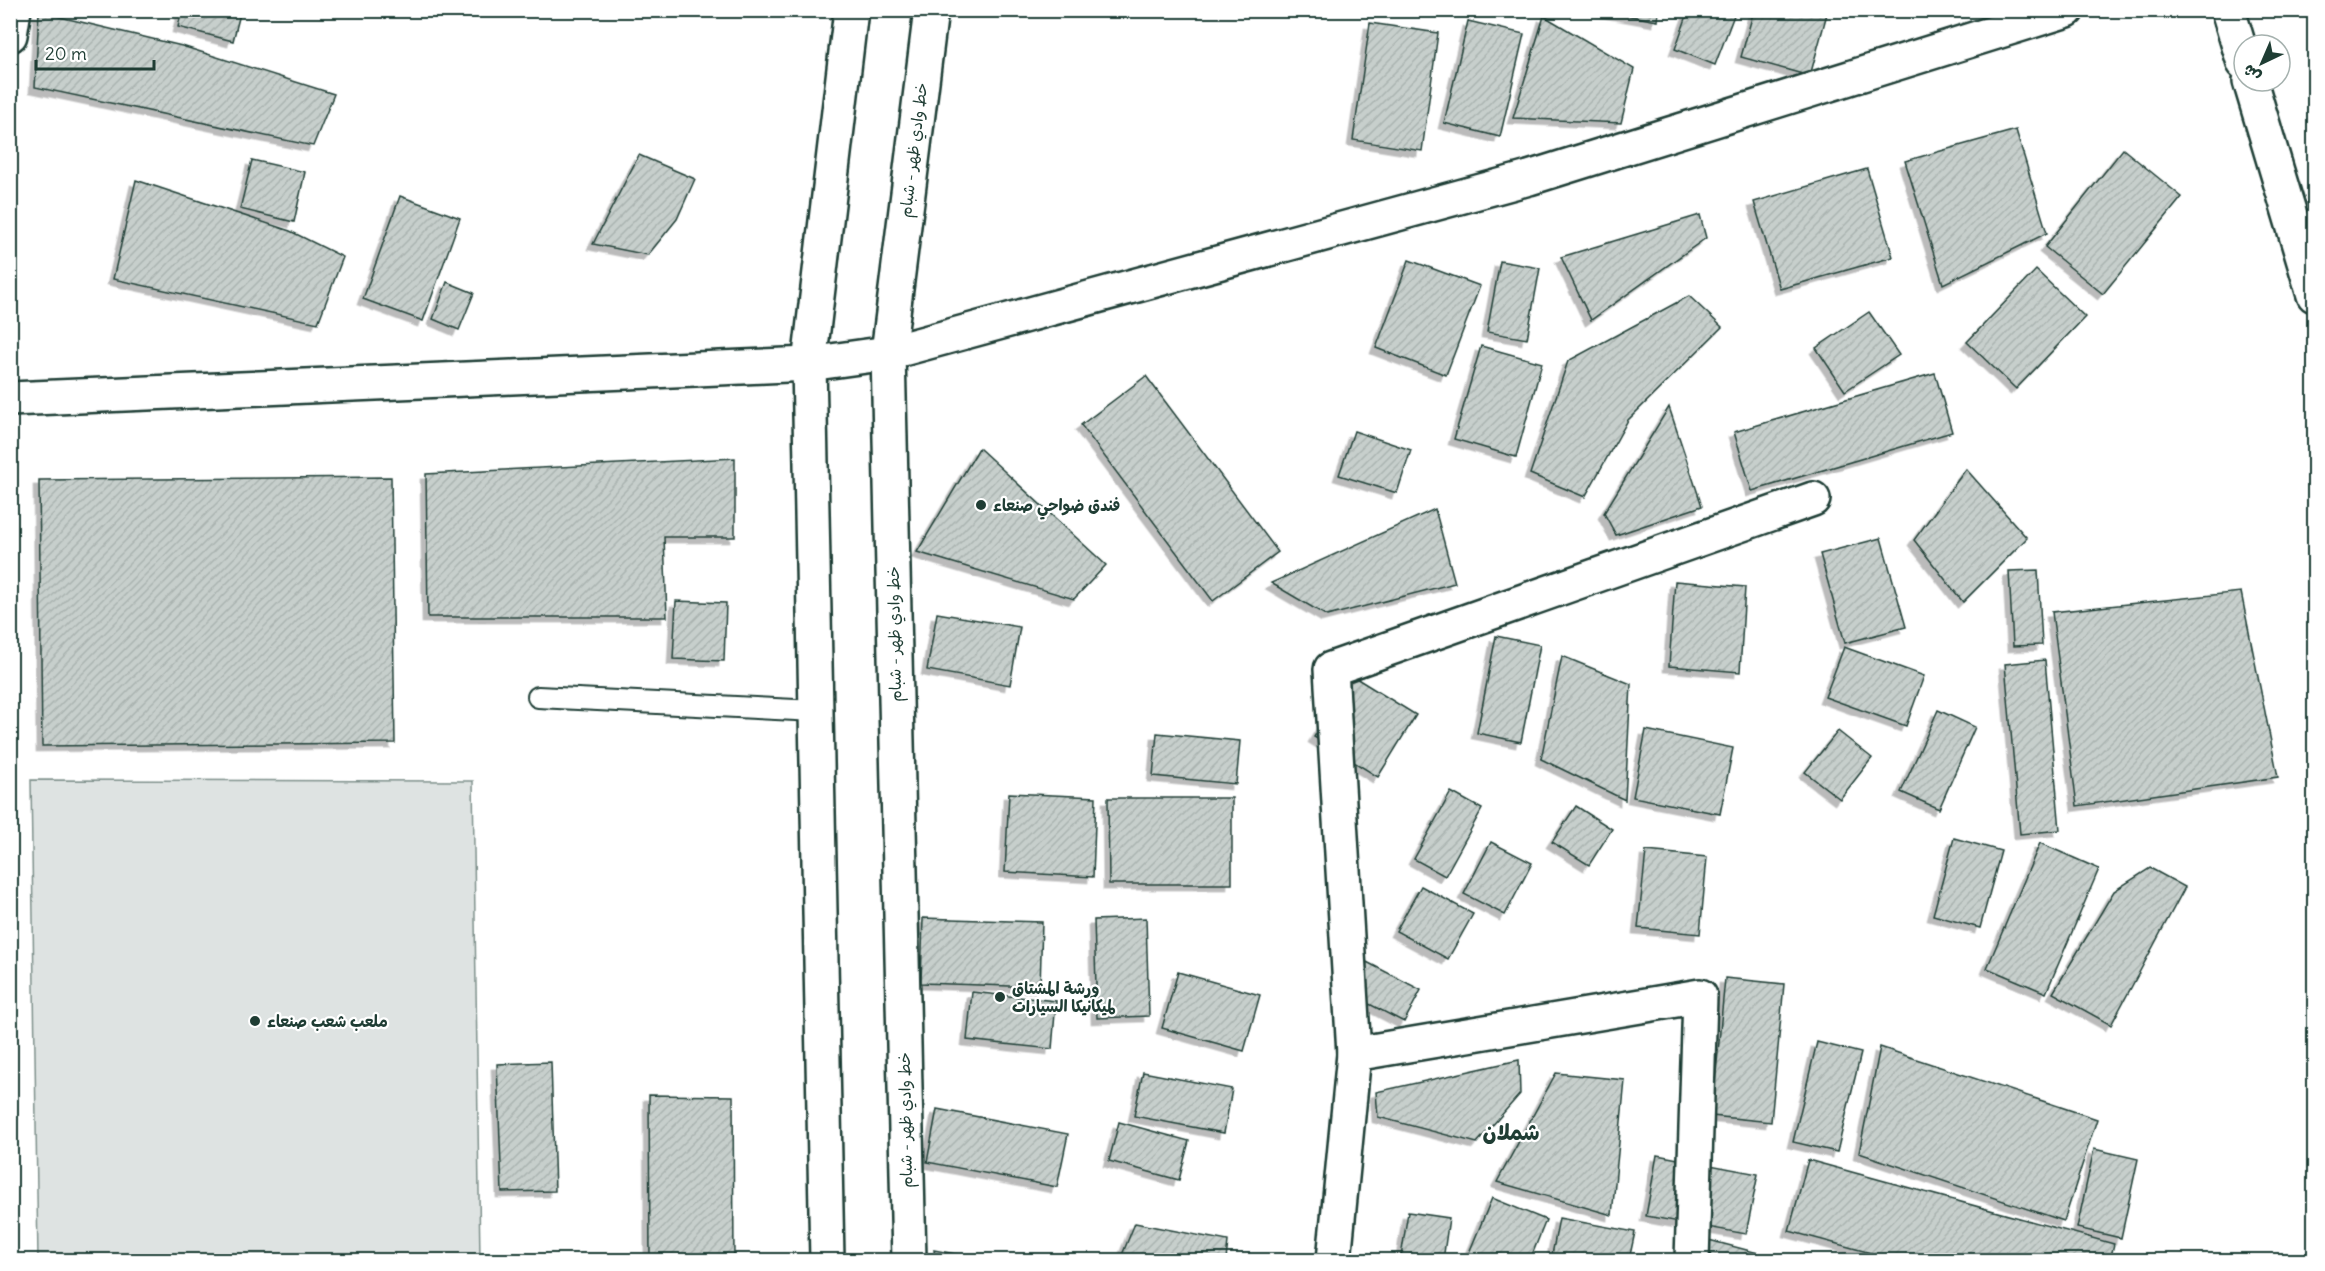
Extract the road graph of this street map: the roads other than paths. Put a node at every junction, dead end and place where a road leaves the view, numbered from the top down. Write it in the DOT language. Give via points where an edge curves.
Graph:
graph roads {
  1 [pos="14,10"];
  2 [pos="851,10"];
  3 [pos="931,10"];
  4 [pos="2067,10"];
  5 [pos="2228,10"];
  6 [pos="2235,33"];
  7 [pos="10,35"];
  8 [pos="2254,93"];
  9 [pos="2314,295"];
  10 [pos="888,353"];
  11 [pos="809,364"];
  12 [pos="10,399"];
  13 [pos="1813,500"];
  14 [pos="538,697"];
  15 [pos="816,711"];
  16 [pos="1354,1054"];
  17 [pos="826,1260"];
  18 [pos="909,1260"];
  19 [pos="1334,1260"];
  20 [pos="1692,1260"];
  1 -- 7 [label="street"];
  2 -- 11 [label="street"];
  3 -- 10 [label="street, خط وادي ظهر - شبام"];
  4 -- 10 [label="street" via="1529,178"];
  5 -- 6 [label="street"];
  8 -- 9 [label="street"];
  10 -- 11 [label="street"];
  10 -- 18 [label="street, خط وادي ظهر - شبام"];
  11 -- 12 [label="street"];
  11 -- 15 [label="street"];
  13 -- 16 [label="street" via="1331,669"];
  14 -- 15 [label="lane"];
  15 -- 17 [label="street"];
  16 -- 19 [label="street"];
  16 -- 20 [label="street" via="1700,996"];
}
